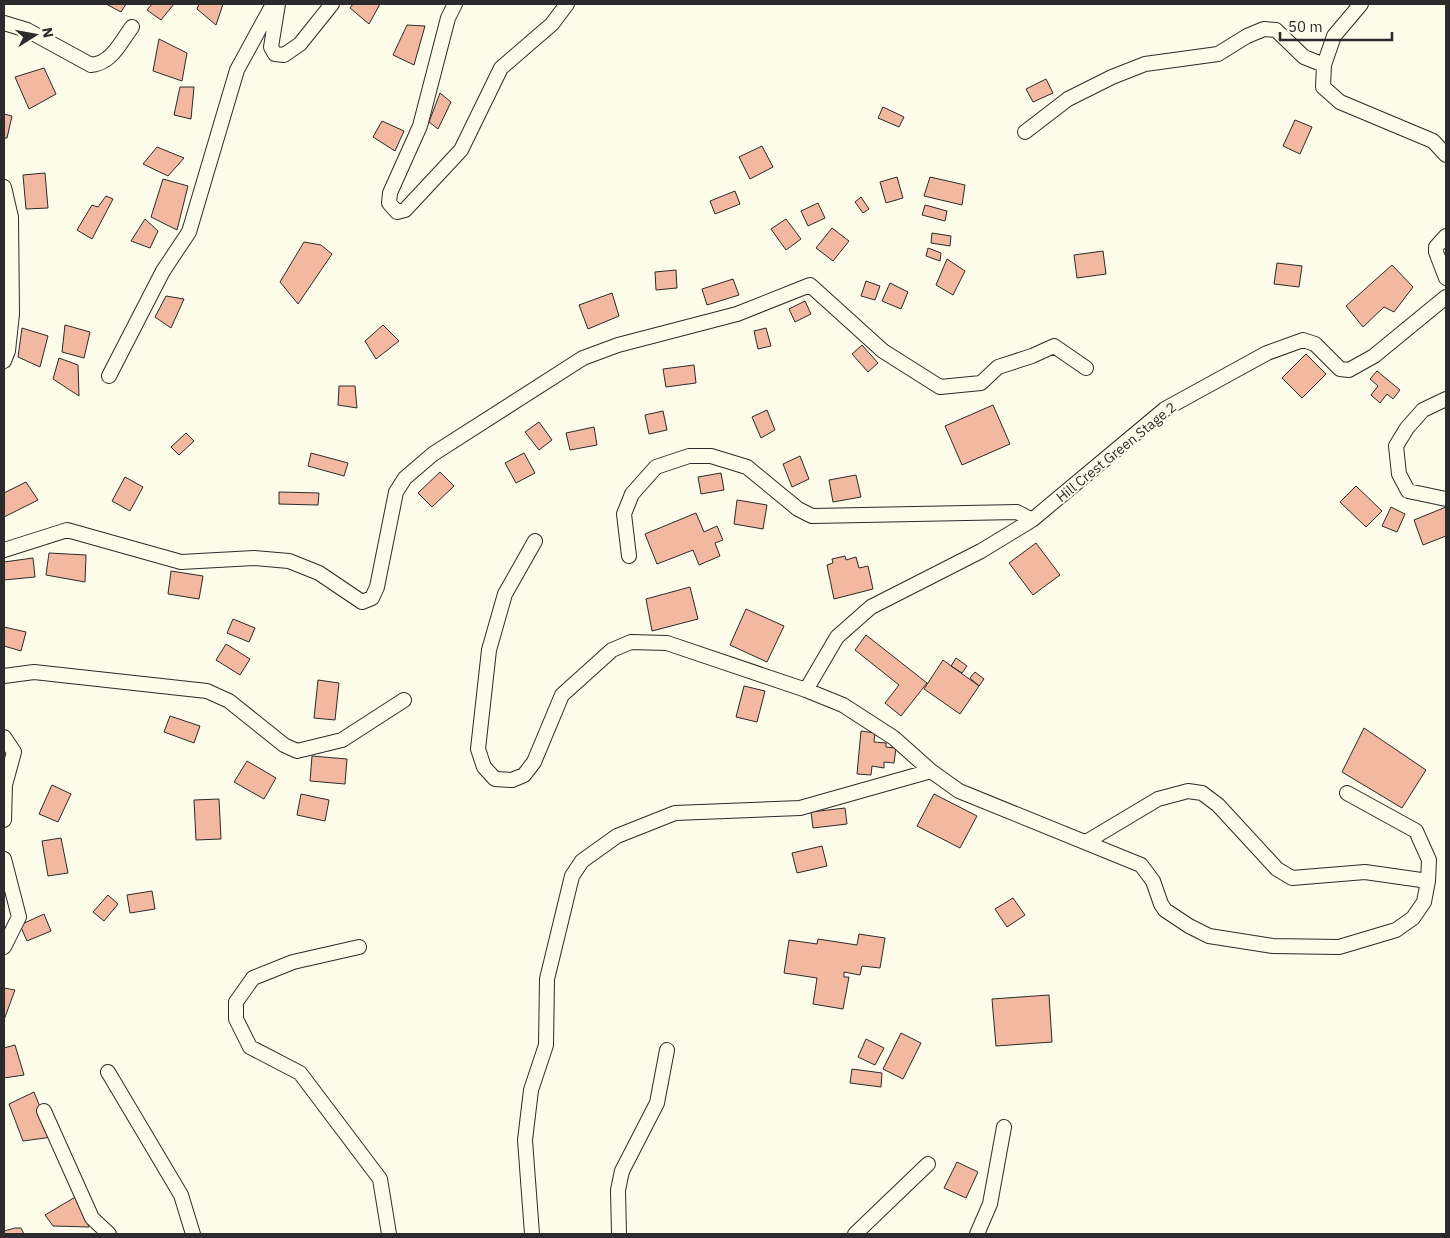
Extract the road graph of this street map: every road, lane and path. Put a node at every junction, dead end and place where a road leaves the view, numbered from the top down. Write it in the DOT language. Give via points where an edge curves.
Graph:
graph roads {
  1 [pos="273,4"];
  2 [pos="278,4"];
  3 [pos="332,4"];
  4 [pos="455,4"];
  5 [pos="568,4"];
  6 [pos="1361,4"];
  7 [pos="4,24"];
  8 [pos="132,28"];
  9 [pos="1324,65"];
  10 [pos="1025,132"];
  11 [pos="1446,155"];
  12 [pos="4,187"];
  13 [pos="1446,236"];
  14 [pos="1446,278"];
  15 [pos="1446,298"];
  16 [pos="4,361"];
  17 [pos="1086,368"];
  18 [pos="109,376"];
  19 [pos="1446,399"];
  20 [pos="1446,499"];
  21 [pos="1032,520"];
  22 [pos="535,541"];
  23 [pos="4,550"];
  24 [pos="629,556"];
  25 [pos="4,676"];
  26 [pos="806,690"];
  27 [pos="404,700"];
  28 [pos="4,737"];
  29 [pos="931,771"];
  30 [pos="1347,793"];
  31 [pos="4,820"];
  32 [pos="1086,842"];
  33 [pos="4,858"];
  34 [pos="1428,881"];
  35 [pos="4,947"];
  36 [pos="359,947"];
  37 [pos="667,1050"];
  38 [pos="108,1072"];
  39 [pos="44,1111"];
  40 [pos="1004,1127"];
  41 [pos="928,1164"];
  42 [pos="109,1234"];
  43 [pos="193,1234"];
  44 [pos="389,1234"];
  45 [pos="532,1234"];
  46 [pos="619,1234"];
  47 [pos="855,1234"];
  48 [pos="977,1234"];
  1 -- 18 [label="street" via="237,70 189,232 163,271"];
  2 -- 3 [label="street" via="271,48 275,54 284,54 300,44"];
  4 -- 5 [label="street" via="448,18 420,126 390,193 390,203 397,212 405,210 461,150 502,68 552,24"];
  6 -- 9 [label="street" via="1334,36"];
  7 -- 8 [label="street" via="27,30 91,65 110,58"];
  9 -- 10 [label="street" via="1304,56 1276,30 1264,29 1218,54 1145,64 1112,77 1068,99"];
  9 -- 11 [label="street" via="1323,88 1340,102 1433,141"];
  12 -- 16 [label="street" via="11,217 12,314"];
  13 -- 14 [label="street" via="1436,247"];
  15 -- 21 [label="street, Hill Crest Green Stage 2" via="1374,356 1349,370 1340,369 1315,344 1304,340 1267,354 1165,409"];
  17 -- 23 [label="street" via="1054,346 998,367 981,383 940,387 883,351 810,285 737,314 618,344 583,358 433,454 405,478 396,492 377,587 372,598 362,602 319,573 289,560 254,558 181,562 67,530"];
  19 -- 20 [label="street" via="1423,410 1396,446 1398,474 1408,491"];
  21 -- 24 [label="street" via="1017,512 812,516 798,510 747,467 711,456 689,456 656,467 632,494 624,514"];
  21 -- 26 [label="street, Hill Crest Green Stage 2" via="981,552 870,607 837,637"];
  22 -- 26 [label="street" via="505,594 489,650 478,749 484,767 496,779 512,780 524,775 534,762 562,695 612,650 631,642 667,643"];
  25 -- 27 [label="street" via="34,672 207,691 229,702 284,745 297,751 342,740"];
  26 -- 29 [label="street" via="844,705 894,738"];
  28 -- 31 [label="street" via="14,752 5,785"];
  29 -- 32 [label="street" via="958,790"];
  29 -- 45 [label="street" via="800,808 675,813 617,836 582,861 572,876 547,979 546,1045 531,1090 525,1140"];
  30 -- 34 [label="street" via="1416,832 1429,860"];
  32 -- 34 [label="street" via="1158,800 1188,791 1202,793 1218,805 1277,869 1292,878 1365,872"];
  32 -- 34 [label="street" via="1141,865 1153,881 1165,910 1189,926 1209,936 1273,946 1339,947 1396,930 1413,918 1424,902"];
  33 -- 35 [label="street" via="19,917"];
  36 -- 44 [label="street" via="293,962 253,978 236,1002 236,1019 250,1047 300,1073 380,1180"];
  37 -- 46 [label="street" via="657,1103 622,1171 618,1190"];
  38 -- 43 [label="street" via="181,1195"];
  39 -- 42 [label="street" via="92,1218"];
  40 -- 48 [label="street" via="990,1204"];
  41 -- 47 [label="street"];
}
